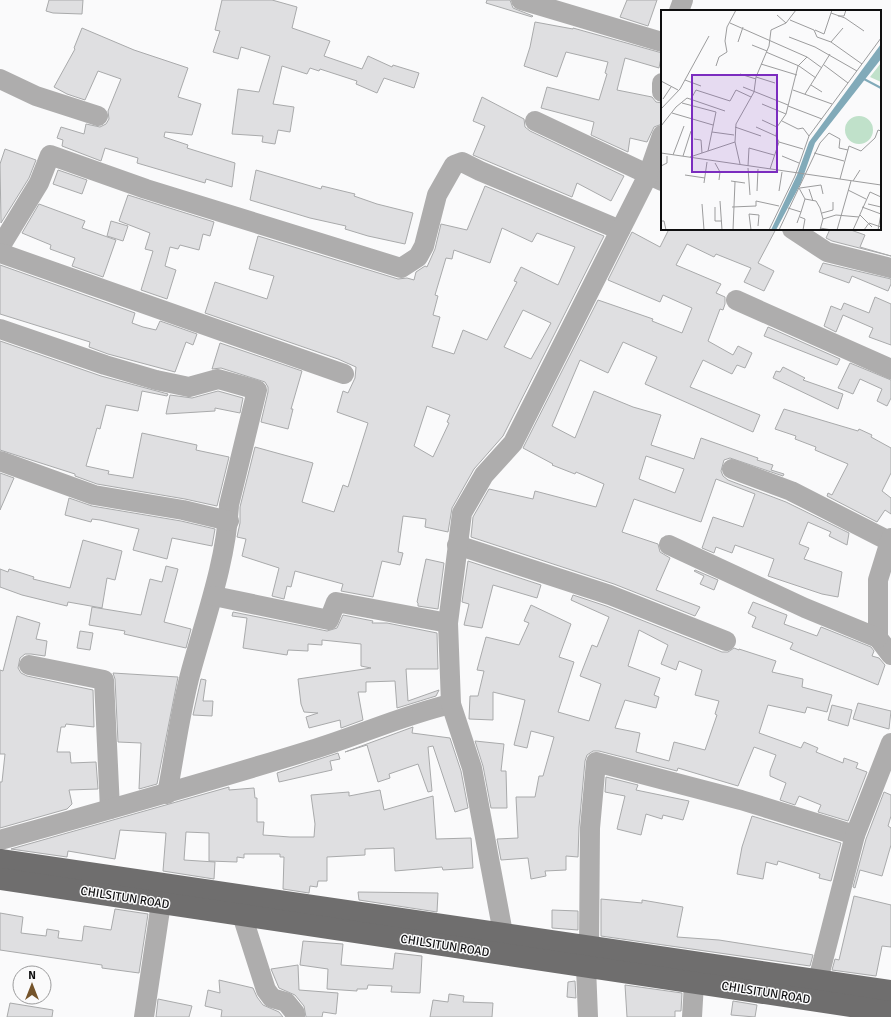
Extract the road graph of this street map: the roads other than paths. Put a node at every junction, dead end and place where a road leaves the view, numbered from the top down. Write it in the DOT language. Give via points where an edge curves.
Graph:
graph roads {
  1 [pos="521,0"];
  2 [pos="683,0"];
  3 [pos="680,10"];
  4 [pos="661,42"];
  5 [pos="0,79"];
  6 [pos="98,116"];
  7 [pos="535,121"];
  8 [pos="661,141"];
  9 [pos="655,178"];
  10 [pos="620,230"];
  11 [pos="794,230"];
  12 [pos="0,247"];
  13 [pos="0,253"];
  14 [pos="891,268"];
  15 [pos="736,300"];
  16 [pos="0,329"];
  17 [pos="891,369"];
  18 [pos="344,374"];
  19 [pos="0,461"];
  20 [pos="732,470"];
  21 [pos="229,521"];
  22 [pos="890,539"];
  23 [pos="457,544"];
  24 [pos="669,544"];
  25 [pos="214,596"];
  26 [pos="448,623"];
  27 [pos="878,638"];
  28 [pos="726,641"];
  29 [pos="891,655"];
  30 [pos="29,665"];
  31 [pos="451,704"];
  32 [pos="891,743"];
  33 [pos="167,794"];
  34 [pos="110,809"];
  35 [pos="855,835"];
  36 [pos="0,840"];
  37 [pos="0,860"];
  38 [pos="0,879"];
  39 [pos="161,903"];
  40 [pos="242,915"];
  41 [pos="503,933"];
  42 [pos="588,957"];
  43 [pos="818,980"];
  44 [pos="694,983"];
  45 [pos="891,992"];
  46 [pos="891,1012"];
  47 [pos="144,1017"];
  48 [pos="294,1017"];
  49 [pos="588,1017"];
  50 [pos="692,1017"];
  1 -- 4 [label="street"];
  2 -- 3 [label="street"];
  5 -- 6 [label="street" via="36,96"];
  7 -- 9 [label="street"];
  8 -- 9 [label="street"];
  9 -- 10 [label="street"];
  10 -- 12 [label="street" via="462,162 454,165 437,195 424,246 418,257 401,268 146,189 50,155 39,183"];
  10 -- 23 [label="street" via="513,443 484,475 462,513"];
  11 -- 14 [label="street" via="827,252"];
  13 -- 18 [label="street"];
  15 -- 17 [label="street"];
  16 -- 21 [label="street" via="156,380 189,387 218,379 257,390 230,505"];
  19 -- 21 [label="street" via="94,495 183,510"];
  20 -- 22 [label="street" via="791,491"];
  21 -- 25 [label="street"];
  22 -- 27 [label="street" via="878,580"];
  23 -- 26 [label="street"];
  23 -- 28 [label="street" via="610,595"];
  24 -- 27 [label="street" via="805,608"];
  25 -- 26 [label="street" via="329,620 336,602"];
  25 -- 33 [label="street" via="202,628 190,674"];
  26 -- 31 [label="street"];
  27 -- 29 [label="street"];
  30 -- 34 [label="street" via="104,680"];
  31 -- 33 [label="street" via="313,750"];
  31 -- 41 [label="street" via="472,768"];
  32 -- 35 [label="street"];
  33 -- 34 [label="street"];
  34 -- 36 [label="street"];
  35 -- 42 [label="street" via="741,800 596,762 590,828"];
  35 -- 43 [label="street"];
  37 -- 41 [label="main road, CHILSITUN ROAD"];
  38 -- 39 [label="main road, CHILSITUN ROAD"];
  39 -- 40 [label="main road, CHILSITUN ROAD"];
  39 -- 47 [label="street"];
  40 -- 42 [label="main road, CHILSITUN ROAD"];
  40 -- 48 [label="street" via="266,990 272,998 286,1002 295,1013"];
  41 -- 42 [label="main road, CHILSITUN ROAD"];
  42 -- 43 [label="main road, CHILSITUN ROAD"];
  42 -- 44 [label="main road, CHILSITUN ROAD"];
  42 -- 49 [label="street"];
  43 -- 45 [label="main road, CHILSITUN ROAD"];
  44 -- 46 [label="main road, CHILSITUN ROAD"];
  44 -- 50 [label="street"];
}
